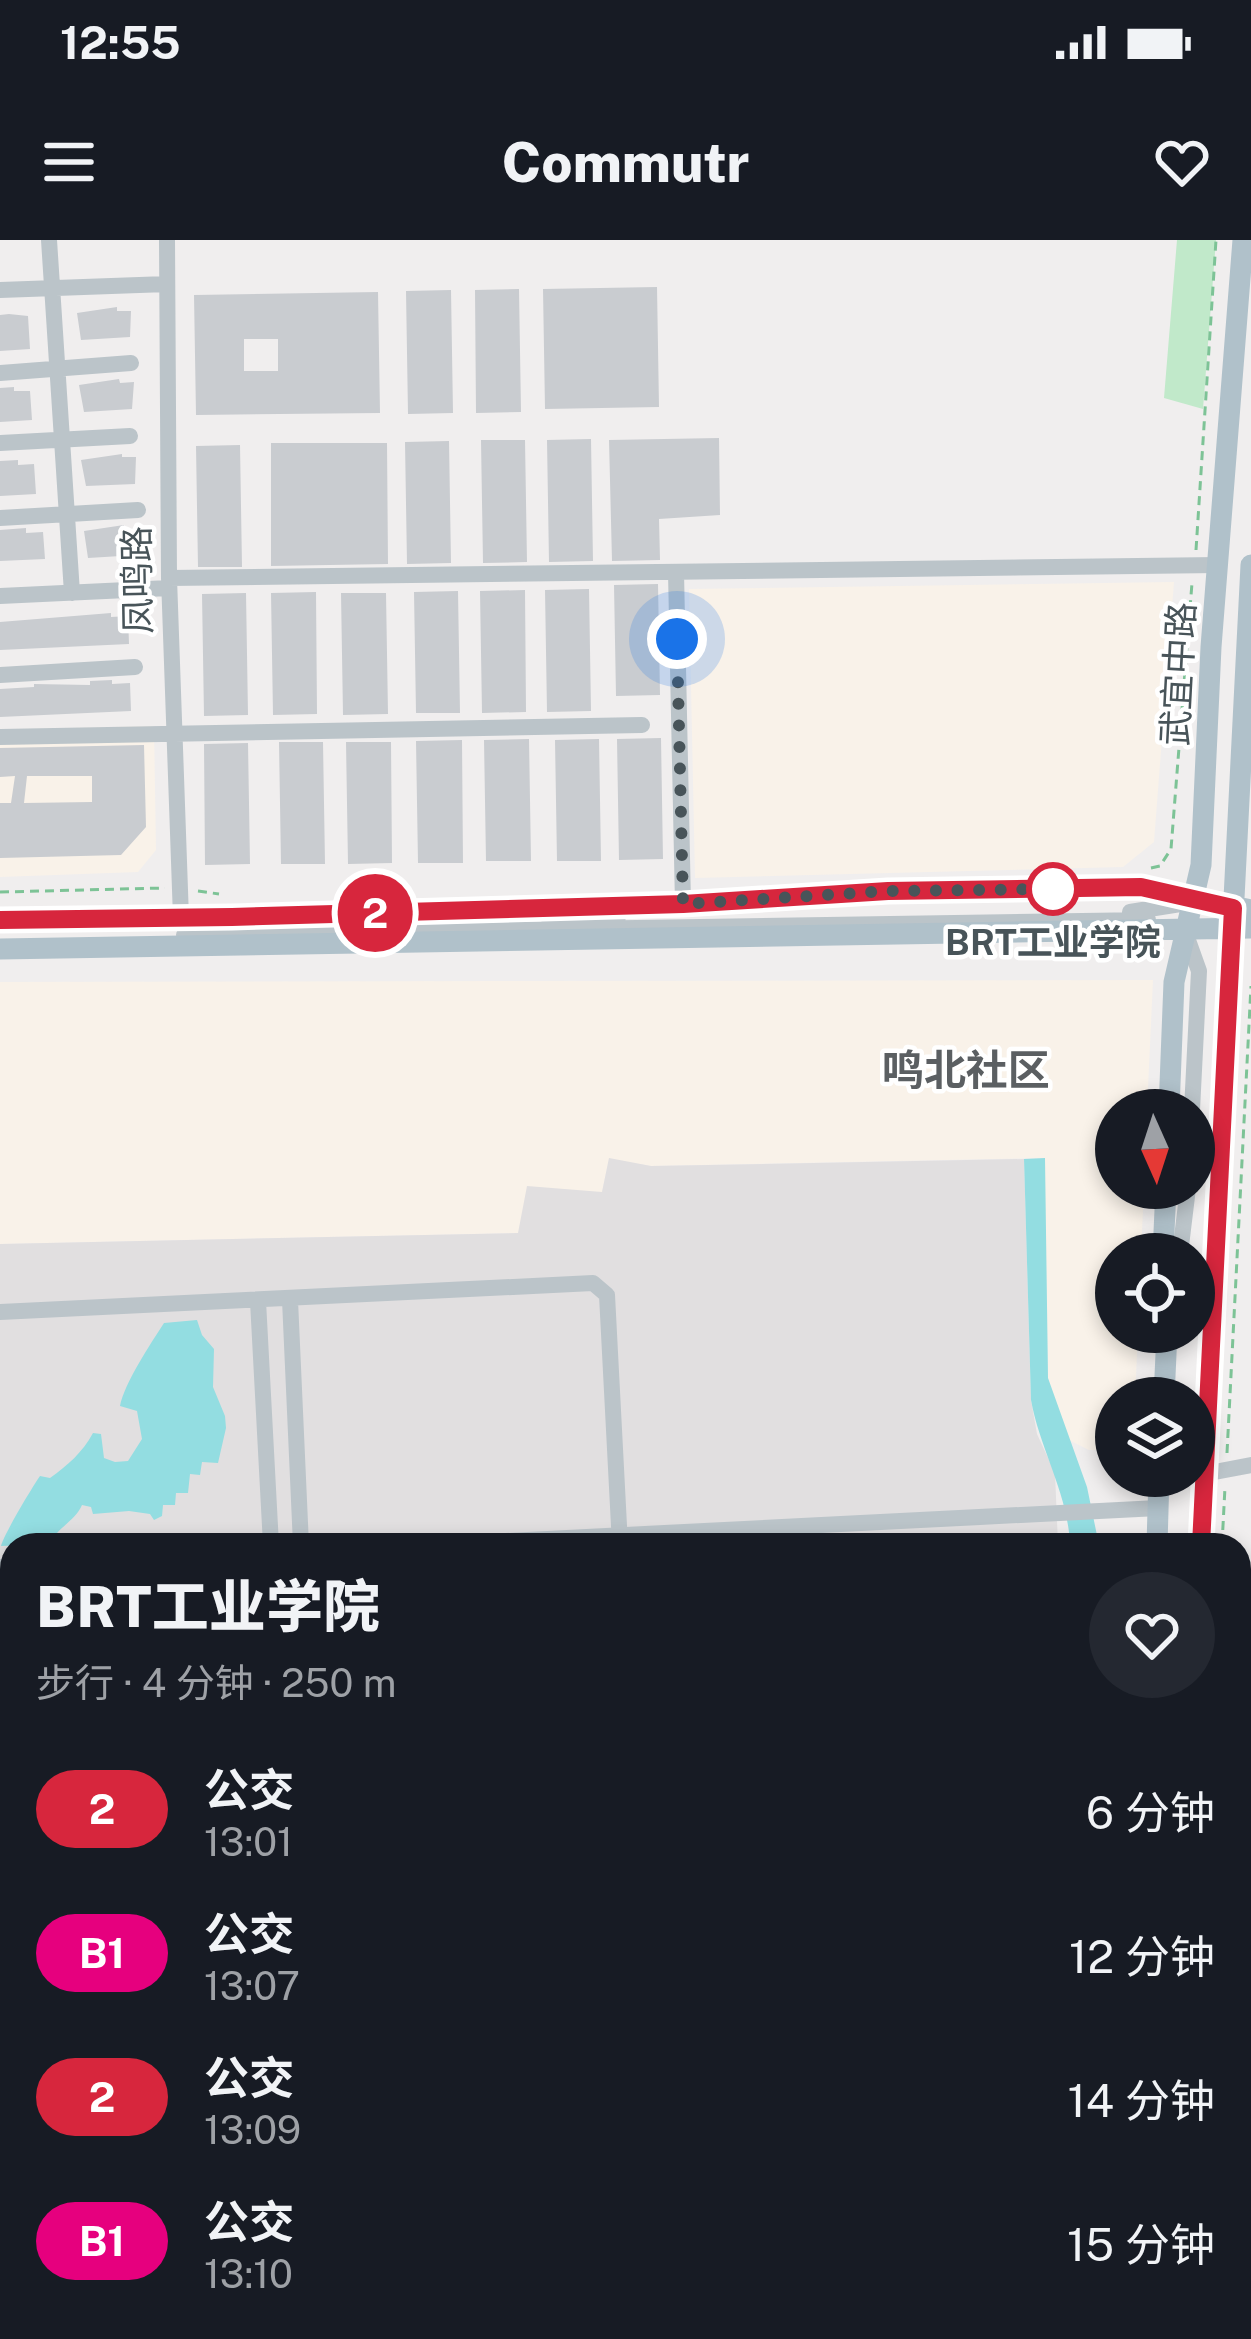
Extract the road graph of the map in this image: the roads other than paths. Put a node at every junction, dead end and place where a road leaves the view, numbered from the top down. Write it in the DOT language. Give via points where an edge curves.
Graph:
graph roads {
  1 [pos="49,240"];
  2 [pos="167,240"];
  3 [pos="1243,240"];
  4 [pos="167,284"];
  5 [pos="52,286"];
  6 [pos="0,290"];
  7 [pos="130,363"];
  8 [pos="58,369"];
  9 [pos="0,373"];
  10 [pos="130,436"];
  11 [pos="62,440"];
  12 [pos="0,443"];
  13 [pos="138,510"];
  14 [pos="67,514"];
  15 [pos="0,518"];
  16 [pos="1251,565"];
  17 [pos="1218,566"];
  18 [pos="676,572"];
  19 [pos="169,583"];
  20 [pos="72,592"];
  21 [pos="0,596"];
  22 [pos="135,668"];
  23 [pos="0,675"];
  24 [pos="1248,691"];
  25 [pos="642,725"];
  26 [pos="175,733"];
  27 [pos="0,737"];
  28 [pos="1194,902"];
  29 [pos="683,904"];
  30 [pos="181,918"];
  31 [pos="1242,919"];
  32 [pos="0,924"];
  33 [pos="1187,931"];
  34 [pos="0,939"];
  35 [pos="0,949"];
  36 [pos="1169,1089"];
  37 [pos="1193,1089"];
  38 [pos="290,1300"];
  39 [pos="258,1301"];
  40 [pos="0,1312"];
  41 [pos="1251,1465"];
  42 [pos="1215,1472"];
  43 [pos="1158,1497"];
  44 [pos="1210,1497"];
  45 [pos="1158,1508"];
  46 [pos="270,1533"];
  47 [pos="301,1533"];
  48 [pos="620,1533"];
  49 [pos="727,1533"];
  50 [pos="1157,1533"];
  51 [pos="1203,1533"];
  1 -- 5 [label="street"];
  2 -- 4 [label="street, 凤鸣路"];
  3 -- 17 [label="main road, 武宜中路"];
  4 -- 5 [label="street"];
  4 -- 19 [label="street, 凤鸣路"];
  5 -- 6 [label="street"];
  5 -- 8 [label="street"];
  7 -- 8 [label="street"];
  8 -- 9 [label="street"];
  8 -- 11 [label="street"];
  10 -- 11 [label="street"];
  11 -- 12 [label="street"];
  11 -- 14 [label="street"];
  13 -- 14 [label="street"];
  14 -- 15 [label="street"];
  14 -- 20 [label="street"];
  16 -- 24 [label="main road, 武宜中路"];
  17 -- 18 [label="street"];
  17 -- 28 [label="main road, 武宜中路"];
  18 -- 19 [label="street"];
  18 -- 29 [label="street"];
  19 -- 20 [label="street"];
  19 -- 26 [label="street, 凤鸣路"];
  20 -- 21 [label="street"];
  22 -- 23 [label="street"];
  24 -- 31 [label="main road, 武宜中路"];
  25 -- 26 [label="street"];
  26 -- 27 [label="street"];
  26 -- 30 [label="street, 凤鸣路"];
  28 -- 29 [label="main road" via="1141,887"];
  28 -- 31 [label="main road"];
  28 -- 32 [label="street" via="1130,912"];
  28 -- 33 [label="main road, 武宜中路"];
  29 -- 30 [label="main road"];
  30 -- 32 [label="main road"];
  31 -- 33 [label="main road"];
  31 -- 42 [label="main road, 武宜中路"];
  33 -- 34 [label="street" via="1124,920"];
  33 -- 35 [label="main road"];
  33 -- 36 [label="main road, 武宜中路" via="1174,982"];
  33 -- 37 [label="street" via="1199,971"];
  38 -- 39 [label="street"];
  38 -- 47 [label="street"];
  38 -- 48 [label="street" via="593,1283 607,1295"];
  39 -- 40 [label="street"];
  39 -- 46 [label="street"];
  41 -- 42 [label="street"];
  43 -- 45 [label="main road"];
  44 -- 51 [label="main road, 武宜中路"];
  45 -- 49 [label="street"];
  45 -- 50 [label="main road"];
}
